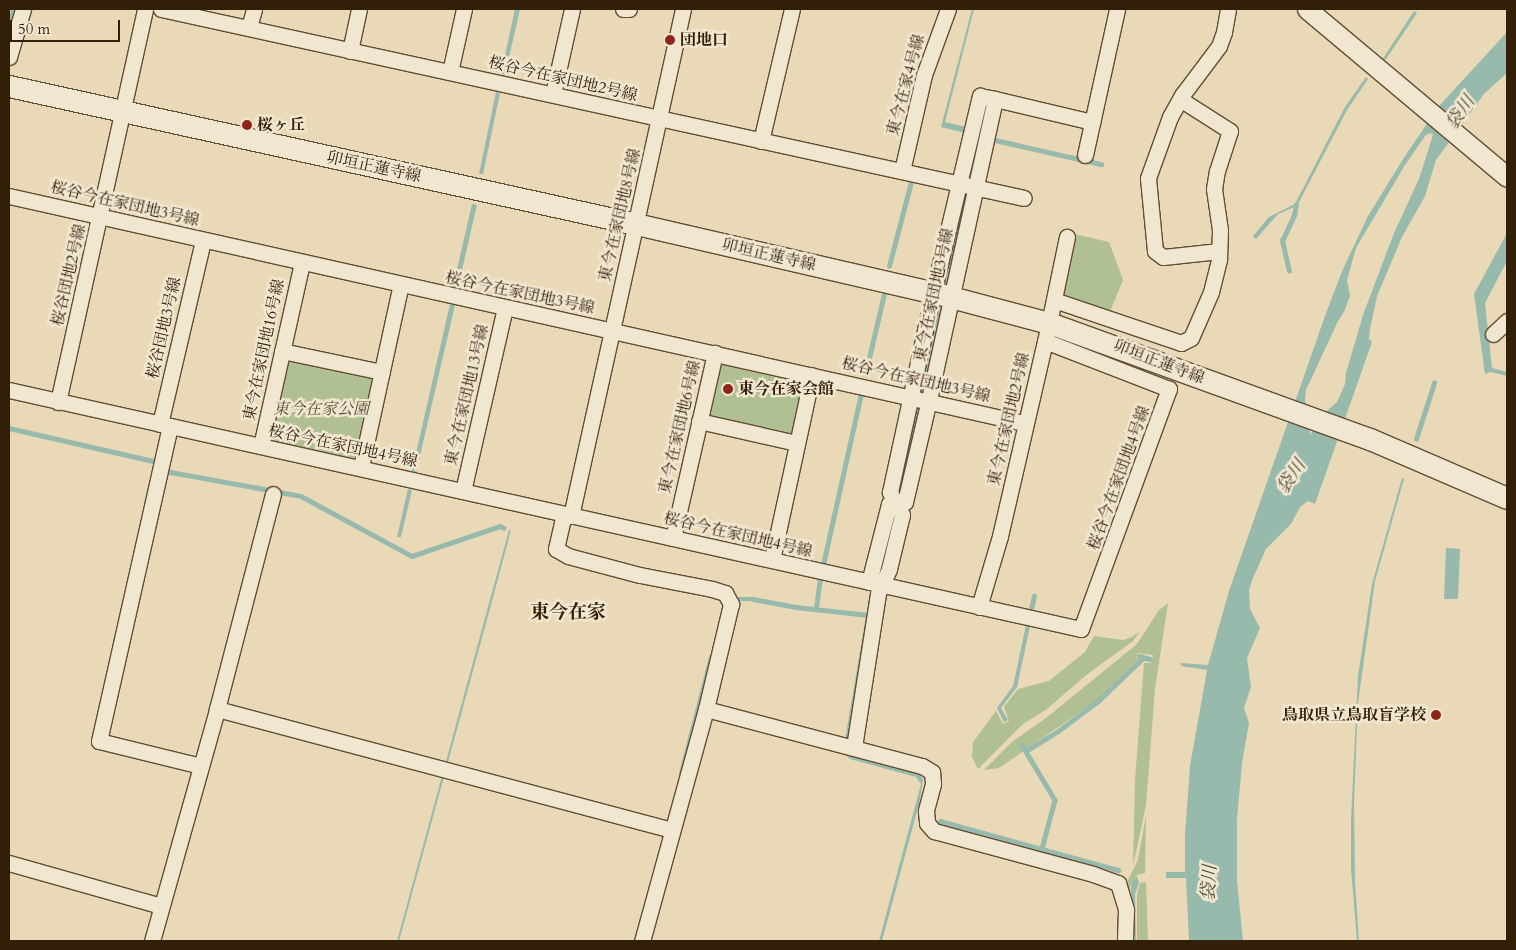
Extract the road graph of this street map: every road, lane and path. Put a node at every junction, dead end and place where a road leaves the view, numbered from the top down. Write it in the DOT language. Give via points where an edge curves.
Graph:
graph roads {
  1 [pos="22,9"];
  2 [pos="145,9"];
  3 [pos="161,9"];
  4 [pos="254,9"];
  5 [pos="359,9"];
  6 [pos="464,9"];
  7 [pos="572,9"];
  8 [pos="623,9"];
  9 [pos="628,9"];
  10 [pos="683,9"];
  11 [pos="792,9"];
  12 [pos="948,9"];
  13 [pos="1117,9"];
  14 [pos="1228,9"];
  15 [pos="1307,9"];
  16 [pos="249,28"];
  17 [pos="350,51"];
  18 [pos="9,57"];
  19 [pos="450,72"];
  20 [pos="9,86"];
  21 [pos="553,94"];
  22 [pos="994,99"];
  23 [pos="1180,99"];
  24 [pos="123,112"];
  25 [pos="660,119"];
  26 [pos="1092,122"];
  27 [pos="761,141"];
  28 [pos="1085,155"];
  29 [pos="902,171"];
  30 [pos="1506,176"];
  31 [pos="957,184"];
  32 [pos="976,188"];
  33 [pos="9,196"];
  34 [pos="1024,198"];
  35 [pos="100,216"];
  36 [pos="636,224"];
  37 [pos="1066,238"];
  38 [pos="203,240"];
  39 [pos="1219,251"];
  40 [pos="302,263"];
  41 [pos="401,284"];
  42 [pos="942,295"];
  43 [pos="1054,300"];
  44 [pos="505,308"];
  45 [pos="1507,321"];
  46 [pos="612,331"];
  47 [pos="1047,332"];
  48 [pos="1493,334"];
  49 [pos="282,351"];
  50 [pos="715,353"];
  51 [pos="382,372"];
  52 [pos="812,375"];
  53 [pos="9,390"];
  54 [pos="911,397"];
  55 [pos="929,401"];
  56 [pos="58,402"];
  57 [pos="699,421"];
  58 [pos="1024,423"];
  59 [pos="165,425"];
  60 [pos="797,443"];
  61 [pos="261,446"];
  62 [pos="361,467"];
  63 [pos="464,491"];
  64 [pos="273,494"];
  65 [pos="1507,498"];
  66 [pos="897,502"];
  67 [pos="567,515"];
  68 [pos="673,538"];
  69 [pos="772,560"];
  70 [pos="876,583"];
  71 [pos="980,607"];
  72 [pos="217,709"];
  73 [pos="706,709"];
  74 [pos="854,747"];
  75 [pos="201,766"];
  76 [pos="672,830"];
  77 [pos="9,863"];
  78 [pos="161,906"];
  79 [pos="152,941"];
  80 [pos="642,941"];
  81 [pos="1125,941"];
  1 -- 18 [label="street"];
  2 -- 24 [label="street, 桜谷団地2号線"];
  3 -- 16 [label="street, 桜谷今在家団地2号線"];
  4 -- 16 [label="street"];
  5 -- 17 [label="street"];
  6 -- 19 [label="street"];
  7 -- 21 [label="street"];
  8 -- 9 [label="street"];
  10 -- 25 [label="street, 東今在家団地8号線"];
  11 -- 27 [label="street"];
  12 -- 29 [label="street, 東今在家4号線" via="924,74"];
  13 -- 26 [label="street"];
  14 -- 23 [label="street" via="1219,46"];
  15 -- 30 [label="street"];
  16 -- 17 [label="street, 桜谷今在家団地2号線"];
  17 -- 19 [label="street, 桜谷今在家団地2号線"];
  19 -- 21 [label="street, 桜谷今在家団地2号線"];
  20 -- 24 [label="main road, 卯垣正蓮寺線"];
  21 -- 25 [label="street, 桜谷今在家団地2号線"];
  22 -- 26 [label="street"];
  22 -- 31 [label="street" via="980,96"];
  22 -- 32 [label="street, 東今在家団地3号線"];
  23 -- 39 [label="street" via="1230,131 1214,189 1220,230"];
  23 -- 39 [label="street" via="1170,117 1148,178 1155,252 1163,257"];
  24 -- 35 [label="street, 桜谷団地2号線"];
  24 -- 36 [label="main road, 卯垣正蓮寺線"];
  25 -- 27 [label="street, 桜谷今在家団地2号線"];
  25 -- 36 [label="street, 東今在家団地8号線"];
  26 -- 28 [label="street"];
  27 -- 29 [label="street, 桜谷今在家団地2号線"];
  29 -- 31 [label="street, 桜谷今在家団地2号線"];
  31 -- 32 [label="street, 桜谷今在家団地2号線"];
  31 -- 42 [label="street"];
  32 -- 34 [label="street, 桜谷今在家団地2号線"];
  32 -- 42 [label="street, 東今在家団地3号線"];
  33 -- 35 [label="street, 桜谷今在家団地3号線"];
  35 -- 38 [label="street, 桜谷今在家団地3号線"];
  35 -- 56 [label="street, 桜谷団地2号線"];
  36 -- 42 [label="main road, 卯垣正蓮寺線"];
  36 -- 46 [label="street, 東今在家団地8号線"];
  37 -- 43 [label="street, 東今在家団地2号線"];
  38 -- 40 [label="street, 桜谷今在家団地3号線"];
  38 -- 59 [label="street, 桜谷団地3号線"];
  39 -- 43 [label="street" via="1211,292 1191,338 1181,343"];
  40 -- 41 [label="street, 桜谷今在家団地3号線"];
  40 -- 49 [label="street, 東今在家団地16号線"];
  41 -- 44 [label="street, 桜谷今在家団地3号線"];
  41 -- 51 [label="street"];
  42 -- 47 [label="main road, 卯垣正蓮寺線"];
  42 -- 54 [label="street"];
  42 -- 55 [label="street, 東今在家団地3号線"];
  43 -- 47 [label="street, 東今在家団地2号線"];
  44 -- 46 [label="street, 桜谷今在家団地3号線"];
  44 -- 63 [label="street, 東今在家団地13号線"];
  45 -- 48 [label="street"];
  46 -- 50 [label="street, 桜谷今在家団地3号線"];
  46 -- 67 [label="street, 東今在家団地8号線"];
  47 -- 58 [label="street, 東今在家団地2号線"];
  47 -- 65 [label="main road, 卯垣正蓮寺線" via="1254,397 1370,440"];
  47 -- 71 [label="street, 桜谷今在家団地4号線" via="1169,389 1081,629"];
  49 -- 51 [label="street"];
  49 -- 61 [label="street, 東今在家団地16号線"];
  50 -- 52 [label="street, 桜谷今在家団地3号線"];
  50 -- 57 [label="street, 東今在家団地6号線"];
  51 -- 62 [label="street"];
  52 -- 54 [label="street, 桜谷今在家団地3号線"];
  52 -- 60 [label="street"];
  53 -- 56 [label="street, 桜谷今在家団地4号線"];
  54 -- 55 [label="street, 桜谷今在家団地3号線"];
  54 -- 66 [label="street" via="890,492"];
  55 -- 58 [label="street, 桜谷今在家団地3号線"];
  55 -- 66 [label="street, 東今在家団地3号線" via="904,502"];
  56 -- 59 [label="street, 桜谷今在家団地4号線"];
  57 -- 60 [label="street"];
  57 -- 68 [label="street, 東今在家団地6号線"];
  58 -- 71 [label="street, 東今在家団地2号線" via="1000,536"];
  59 -- 61 [label="street, 桜谷今在家団地4号線"];
  59 -- 75 [label="street, 桜谷団地3号線" via="99,741"];
  60 -- 69 [label="street"];
  61 -- 62 [label="street, 桜谷今在家団地4号線"];
  62 -- 63 [label="street, 桜谷今在家団地4号線"];
  63 -- 67 [label="street, 桜谷今在家団地4号線"];
  64 -- 72 [label="street"];
  66 -- 70 [label="street" via="902,515"];
  67 -- 68 [label="street, 桜谷今在家団地4号線"];
  67 -- 73 [label="street, 東今在家団地8号線" via="556,549 568,556 725,593 731,604"];
  68 -- 69 [label="street, 桜谷今在家団地4号線"];
  69 -- 70 [label="street, 桜谷今在家団地4号線"];
  70 -- 71 [label="street, 桜谷今在家団地4号線"];
  70 -- 74 [label="street" via="878,593"];
  72 -- 75 [label="street"];
  72 -- 76 [label="street"];
  73 -- 74 [label="street"];
  73 -- 76 [label="street"];
  74 -- 81 [label="street" via="922,766 932,772 933,784 926,811 927,823 934,831 1118,883 1126,910"];
  75 -- 78 [label="street"];
  76 -- 80 [label="street"];
  77 -- 78 [label="street"];
  78 -- 79 [label="street"];
}
